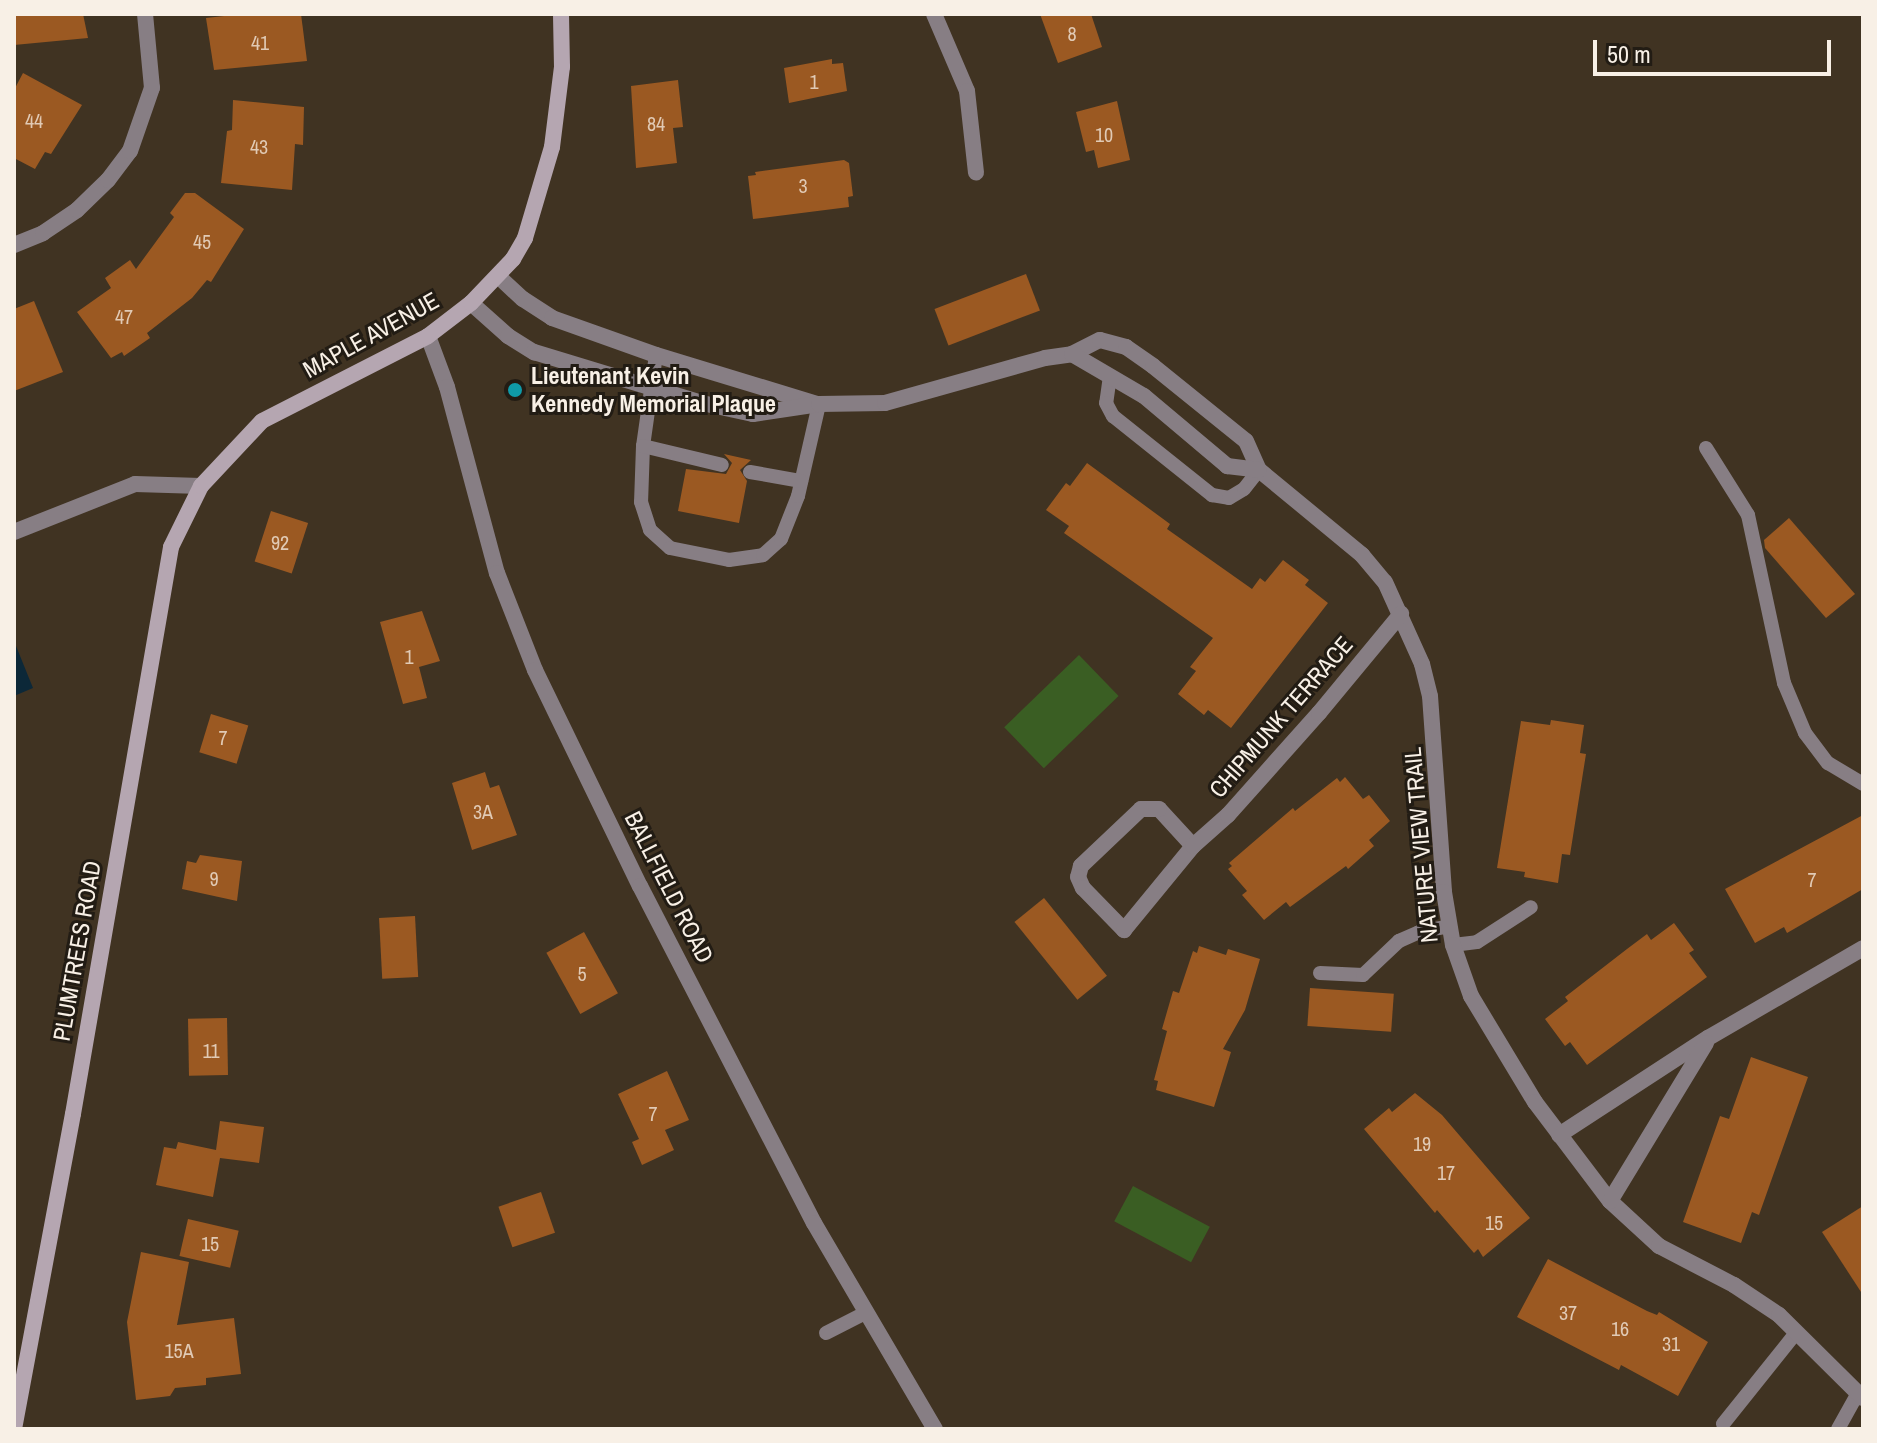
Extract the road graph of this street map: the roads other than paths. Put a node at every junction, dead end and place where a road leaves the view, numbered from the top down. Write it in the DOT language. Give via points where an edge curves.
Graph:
graph roads {
  1 [pos="145,14"];
  2 [pos="561,14"];
  3 [pos="934,14"];
  4 [pos="976,173"];
  5 [pos="14,245"];
  6 [pos="498,276"];
  7 [pos="471,303"];
  8 [pos="428,336"];
  9 [pos="1072,354"];
  10 [pos="656,355"];
  11 [pos="1110,376"];
  12 [pos="651,388"];
  13 [pos="819,404"];
  14 [pos="643,446"];
  15 [pos="1706,448"];
  16 [pos="722,465"];
  17 [pos="1259,470"];
  18 [pos="750,472"];
  19 [pos="801,481"];
  20 [pos="201,486"];
  21 [pos="14,532"];
  22 [pos="1401,614"];
  23 [pos="1863,784"];
  24 [pos="1193,846"];
  25 [pos="1531,907"];
  26 [pos="1449,926"];
  27 [pos="1453,945"];
  28 [pos="1863,948"];
  29 [pos="1320,973"];
  30 [pos="1708,1038"];
  31 [pos="1559,1135"];
  32 [pos="1610,1201"];
  33 [pos="865,1313"];
  34 [pos="826,1333"];
  35 [pos="1796,1333"];
  36 [pos="1860,1395"];
  37 [pos="1723,1424"];
  38 [pos="14,1429"];
  39 [pos="935,1429"];
  40 [pos="1838,1429"];
  1 -- 5 [label="street" via="152,88 130,151 77,210"];
  2 -- 6 [label="main road, MAPLE AVENUE" via="562,67 552,147 525,238"];
  3 -- 4 [label="street" via="967,91"];
  6 -- 7 [label="main road, MAPLE AVENUE"];
  6 -- 10 [label="street, NATURE VIEW TRAIL" via="552,318"];
  7 -- 8 [label="main road, MAPLE AVENUE"];
  7 -- 12 [label="street, NATURE VIEW TRAIL" via="534,352"];
  8 -- 20 [label="main road, MAPLE AVENUE" via="262,421"];
  8 -- 33 [label="street, BALLFIELD ROAD" via="497,573 535,670 640,886"];
  9 -- 11 [label="street, NATURE VIEW TRAIL"];
  9 -- 13 [label="street, NATURE VIEW TRAIL" via="885,403"];
  9 -- 17 [label="street, NATURE VIEW TRAIL" via="1100,340 1126,347 1246,441"];
  10 -- 12 [label="lane"];
  10 -- 13 [label="street, NATURE VIEW TRAIL"];
  11 -- 17 [label="street, NATURE VIEW TRAIL" via="1144,396 1227,466"];
  11 -- 17 [label="lane" via="1106,403 1113,416 1212,495 1229,498"];
  12 -- 13 [label="street, NATURE VIEW TRAIL" via="753,414"];
  12 -- 14 [label="lane"];
  13 -- 19 [label="lane"];
  14 -- 16 [label="lane"];
  14 -- 19 [label="lane" via="641,502 650,530 670,548 729,560 763,555 781,539"];
  15 -- 23 [label="lane" via="1748,515 1784,683 1805,733 1828,763"];
  17 -- 22 [label="street, NATURE VIEW TRAIL" via="1362,555 1385,582"];
  18 -- 19 [label="lane"];
  20 -- 21 [label="street" via="135,484"];
  20 -- 38 [label="main road, PLUMTREES ROAD" via="171,547"];
  22 -- 24 [label="street, CHIPMUNK TERRACE" via="1228,815"];
  22 -- 26 [label="street, NATURE VIEW TRAIL" via="1430,696"];
  24 -- 24 [label="street, CHIPMUNK TERRACE" via="1124,930 1078,877 1081,866 1141,809 1159,809"];
  25 -- 27 [label="lane" via="1477,942"];
  26 -- 27 [label="street, NATURE VIEW TRAIL"];
  26 -- 29 [label="lane" via="1399,941 1363,975"];
  27 -- 31 [label="street, NATURE VIEW TRAIL" via="1471,996 1505,1058"];
  28 -- 30 [label="street"];
  30 -- 31 [label="street"];
  30 -- 32 [label="street"];
  31 -- 32 [label="street, NATURE VIEW TRAIL"];
  32 -- 35 [label="street, NATURE VIEW TRAIL" via="1659,1246 1734,1285"];
  33 -- 34 [label="lane"];
  33 -- 39 [label="street, BALLFIELD ROAD"];
  35 -- 36 [label="street, NATURE VIEW TRAIL"];
  35 -- 37 [label="lane"];
  36 -- 40 [label="lane"];
}
